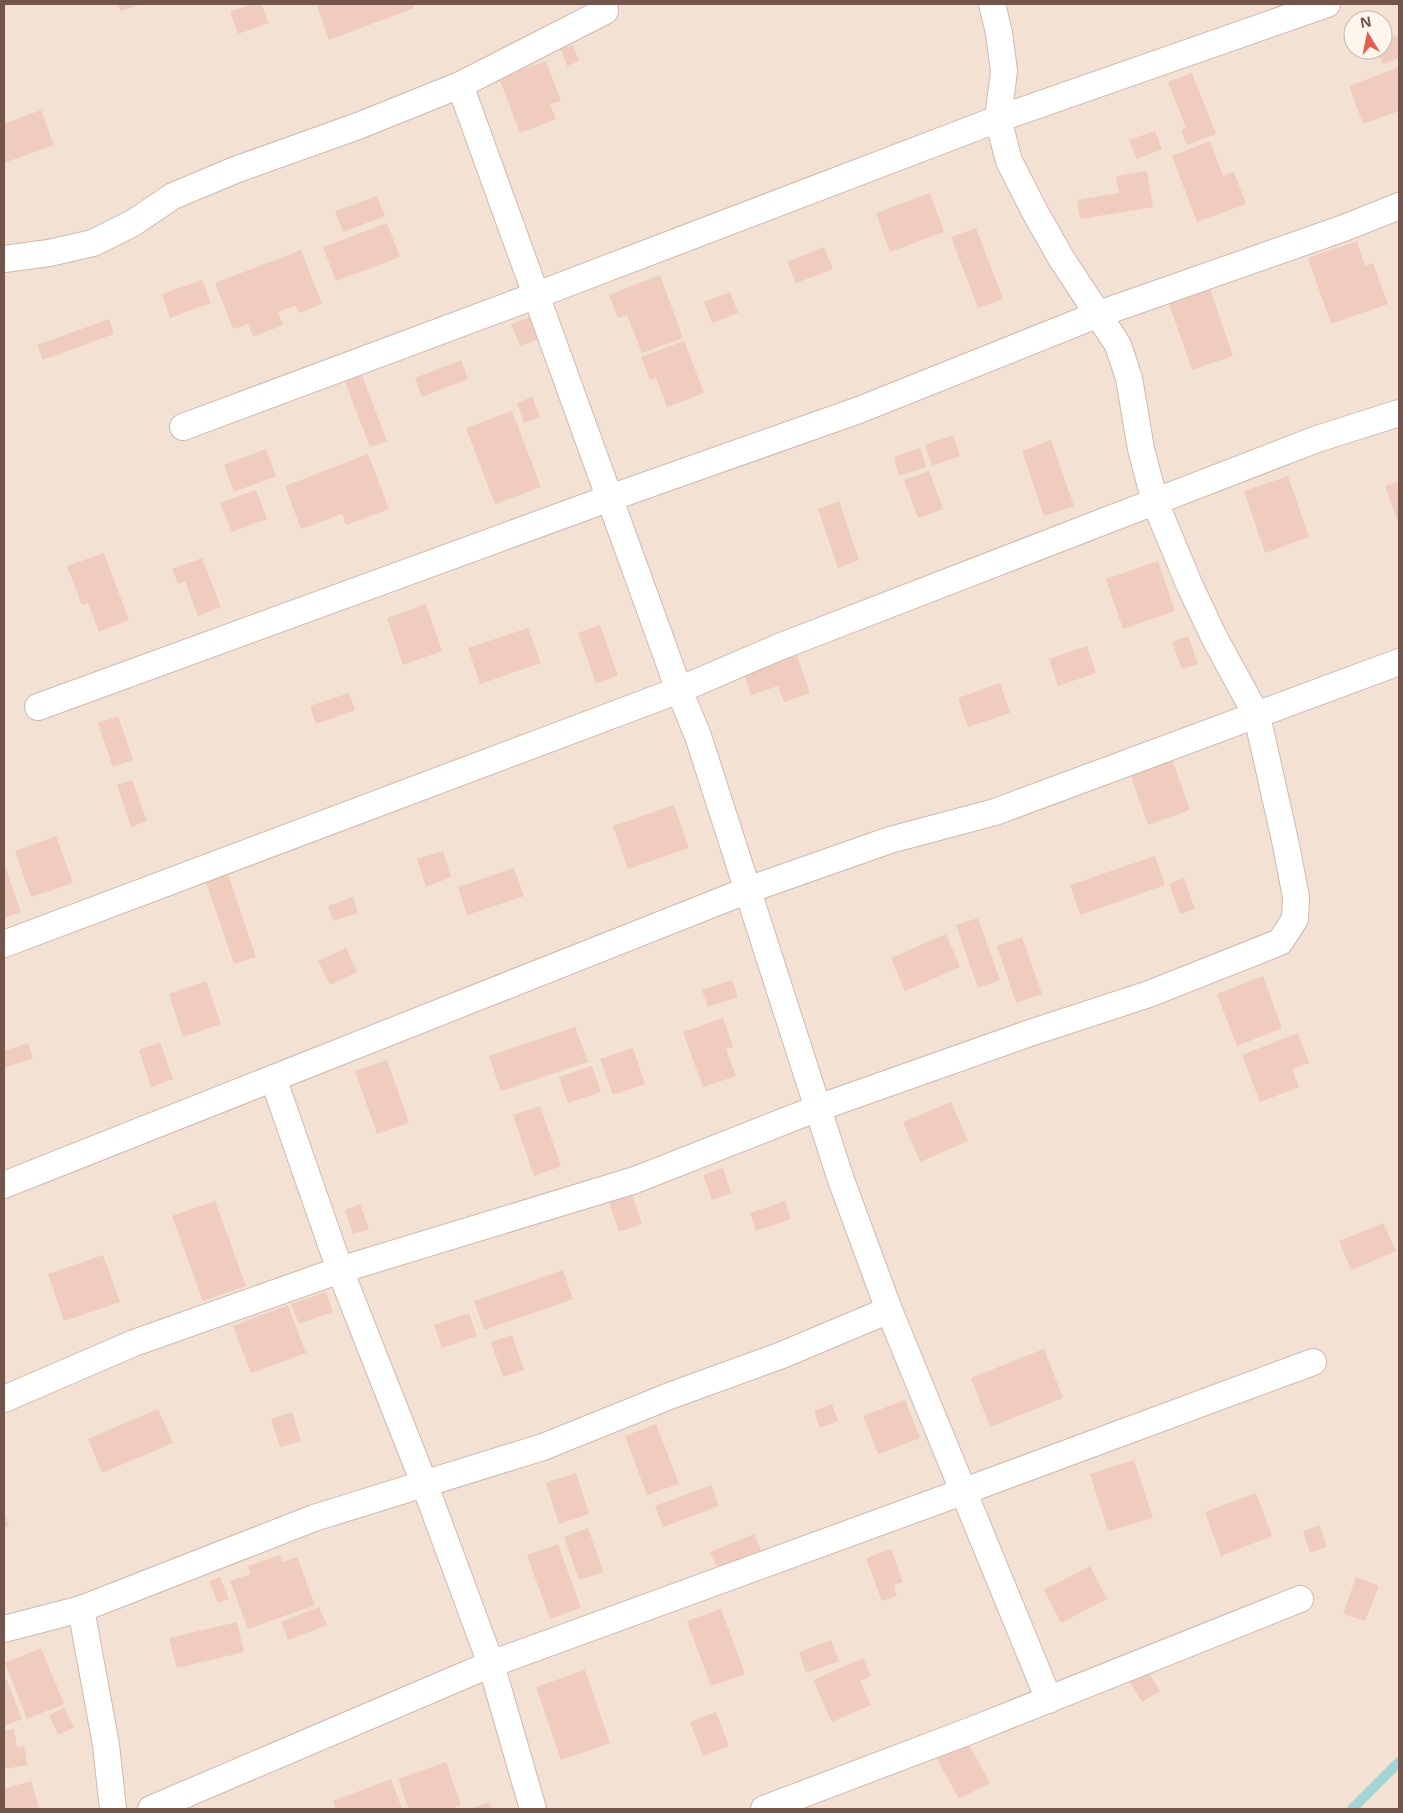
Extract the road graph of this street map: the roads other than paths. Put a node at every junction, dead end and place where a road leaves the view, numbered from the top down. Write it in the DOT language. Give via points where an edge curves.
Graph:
graph roads {
  1 [pos="992,4"];
  2 [pos="1327,4"];
  3 [pos="609,6"];
  4 [pos="460,85"];
  5 [pos="998,119"];
  6 [pos="1399,206"];
  7 [pos="4,259"];
  8 [pos="537,295"];
  9 [pos="1099,314"];
  10 [pos="1399,412"];
  11 [pos="183,427"];
  12 [pos="610,498"];
  13 [pos="1155,502"];
  14 [pos="1399,662"];
  15 [pos="679,690"];
  16 [pos="38,707"];
  17 [pos="1257,716"];
  18 [pos="748,890"];
  19 [pos="4,944"];
  20 [pos="273,1078"];
  21 [pos="818,1108"];
  22 [pos="4,1185"];
  23 [pos="340,1270"];
  24 [pos="889,1310"];
  25 [pos="1313,1362"];
  26 [pos="4,1399"];
  27 [pos="424,1483"];
  28 [pos="962,1492"];
  29 [pos="1300,1599"];
  30 [pos="81,1609"];
  31 [pos="4,1629"];
  32 [pos="491,1664"];
  33 [pos="1048,1700"];
  34 [pos="113,1809"];
  35 [pos="151,1809"];
  36 [pos="533,1809"];
  37 [pos="764,1809"];
  1 -- 5 [label="street" via="1004,71"];
  2 -- 5 [label="street"];
  3 -- 4 [label="street"];
  4 -- 7 [label="street" via="173,196 133,223 93,243"];
  4 -- 8 [label="street"];
  5 -- 8 [label="street"];
  5 -- 9 [label="street" via="1009,161 1035,212"];
  6 -- 9 [label="street"];
  8 -- 11 [label="street"];
  8 -- 12 [label="street"];
  9 -- 12 [label="street" via="859,410"];
  9 -- 13 [label="street" via="1118,344 1129,378 1141,449"];
  10 -- 13 [label="street" via="1317,439"];
  12 -- 15 [label="street"];
  12 -- 16 [label="street"];
  13 -- 15 [label="street" via="779,647"];
  13 -- 17 [label="street" via="1214,637"];
  14 -- 17 [label="street"];
  15 -- 18 [label="street" via="698,736"];
  15 -- 19 [label="street"];
  17 -- 18 [label="street" via="995,812 890,840"];
  17 -- 21 [label="street" via="1296,898 1295,919 1280,942 1149,994"];
  18 -- 20 [label="street"];
  18 -- 21 [label="street"];
  20 -- 22 [label="street"];
  20 -- 23 [label="street"];
  21 -- 23 [label="street" via="635,1180"];
  21 -- 24 [label="street"];
  23 -- 26 [label="street" via="134,1343"];
  23 -- 27 [label="street"];
  24 -- 27 [label="street" via="543,1447"];
  24 -- 28 [label="street"];
  25 -- 28 [label="street"];
  27 -- 30 [label="street" via="314,1518"];
  27 -- 32 [label="street"];
  28 -- 32 [label="street"];
  28 -- 33 [label="street"];
  29 -- 33 [label="street"];
  30 -- 31 [label="street"];
  30 -- 34 [label="street" via="106,1745"];
  32 -- 35 [label="street"];
  32 -- 36 [label="street"];
  33 -- 37 [label="street"];
}
